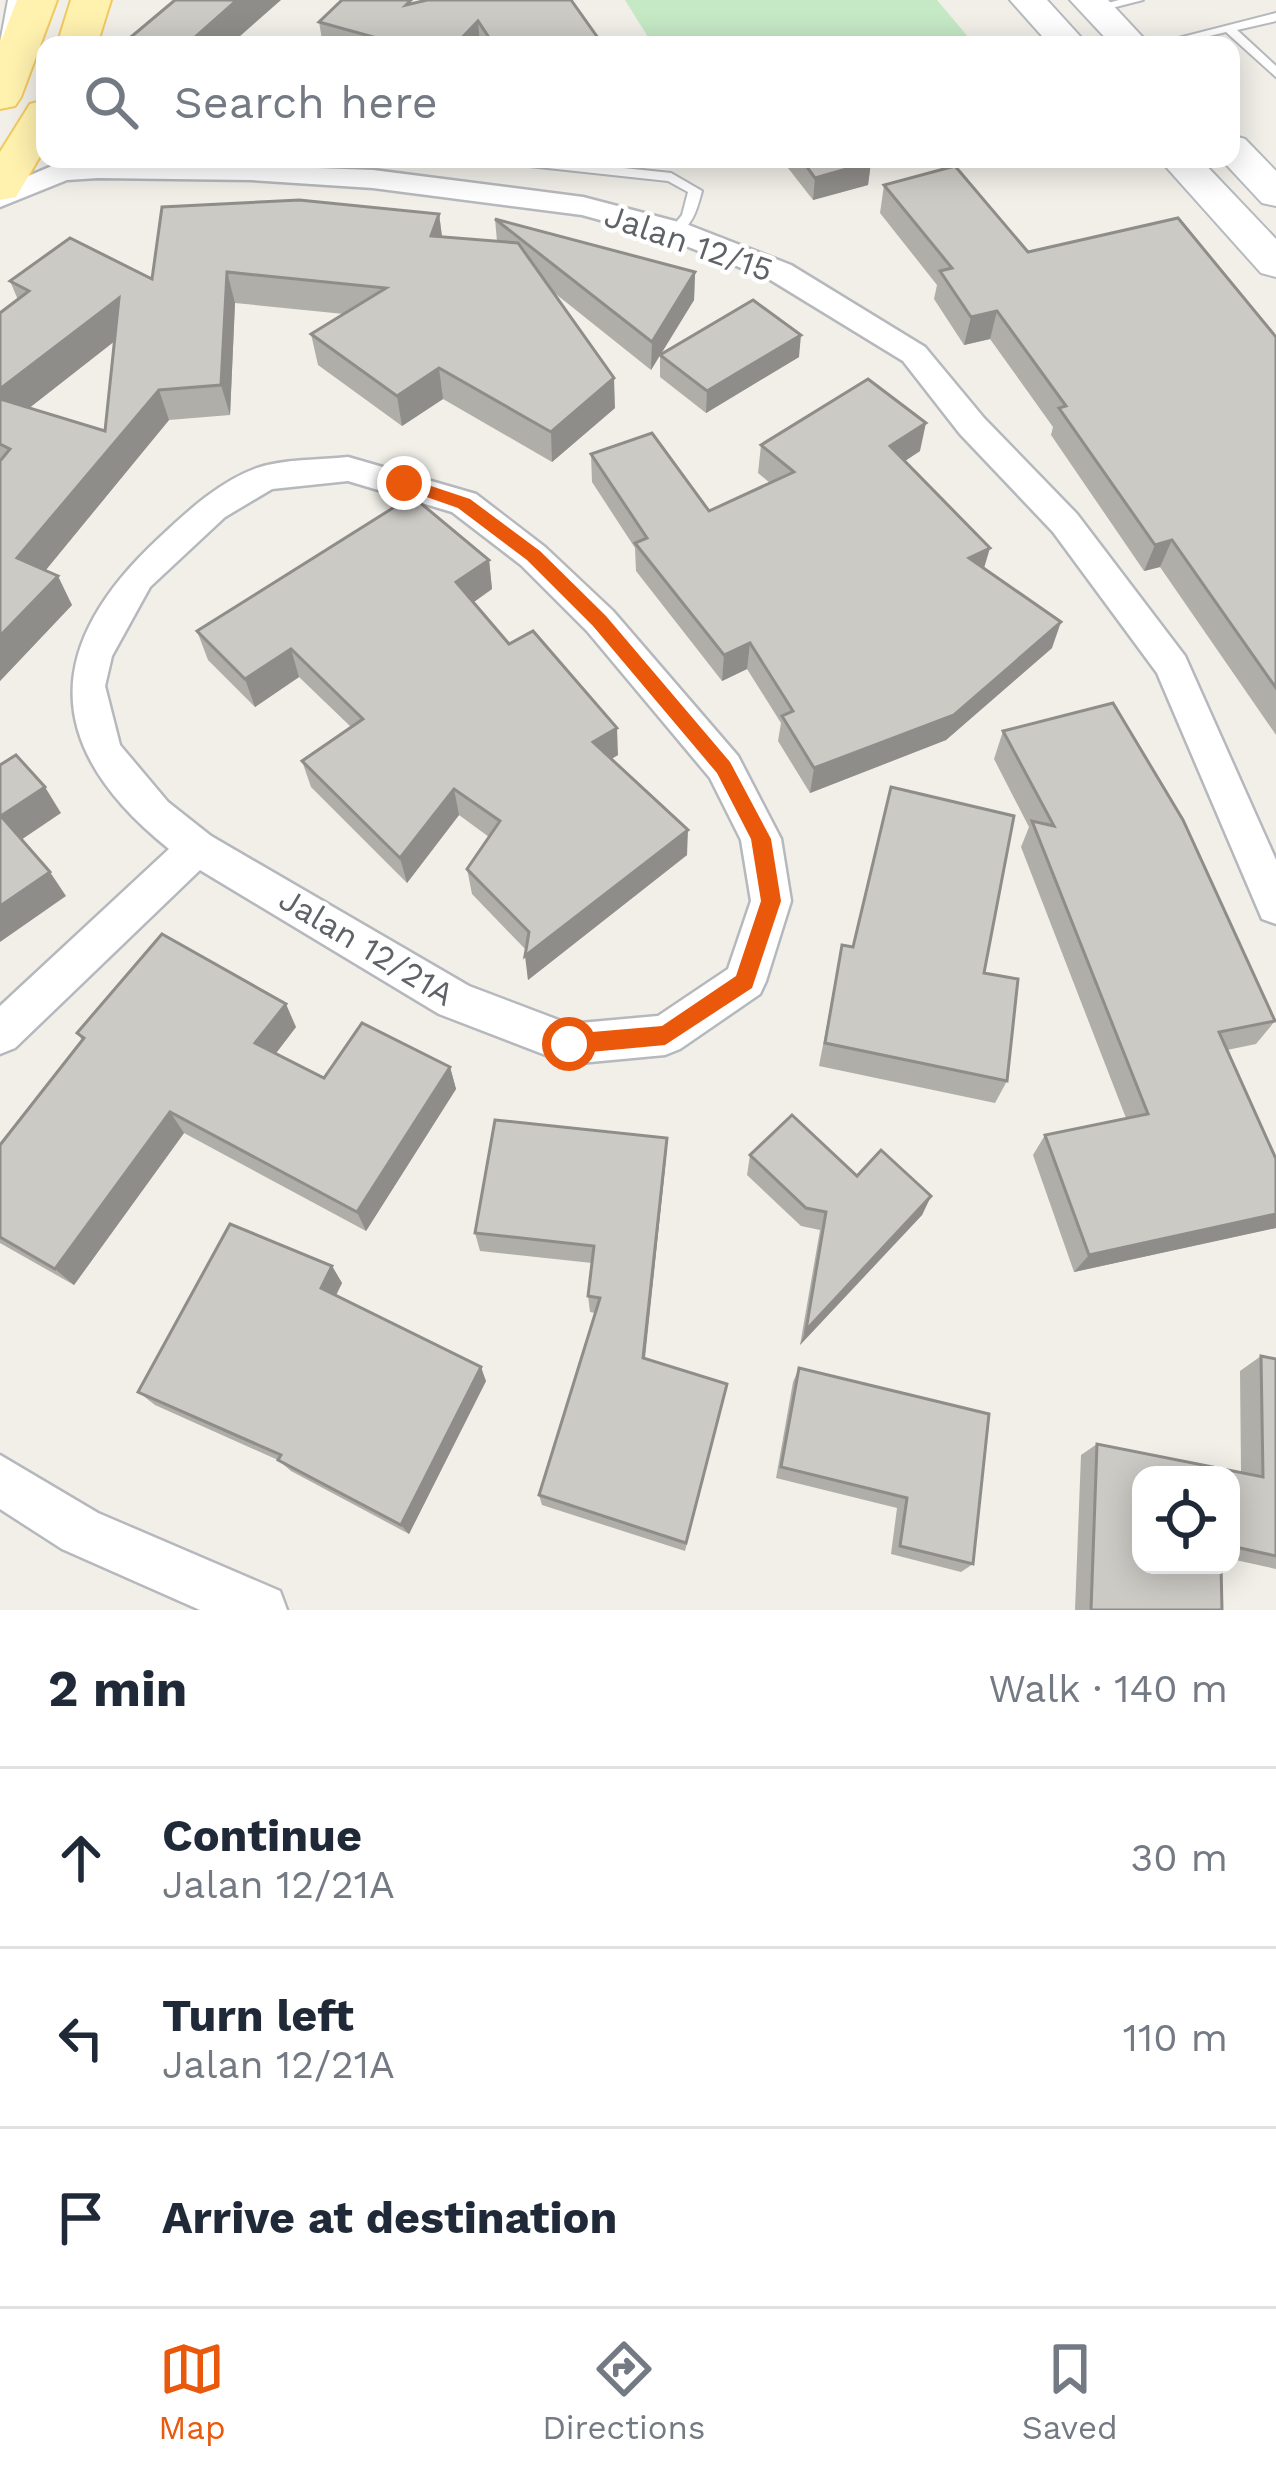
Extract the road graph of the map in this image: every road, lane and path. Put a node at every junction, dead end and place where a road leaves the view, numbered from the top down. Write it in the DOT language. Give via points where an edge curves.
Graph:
graph roads {
  1 [pos="14,0"];
  2 [pos="37,0"];
  3 [pos="91,0"];
  4 [pos="1028,0"];
  5 [pos="1136,0"];
  6 [pos="1092,4"];
  7 [pos="1276,16"];
  8 [pos="1229,29"];
  9 [pos="80,36"];
  10 [pos="1062,36"];
  11 [pos="1123,36"];
  12 [pos="1198,36"];
  13 [pos="1236,36"];
  14 [pos="1240,39"];
  15 [pos="1276,73"];
  16 [pos="4,89"];
  17 [pos="36,128"];
  18 [pos="1240,156"];
  19 [pos="169,168"];
  20 [pos="277,168"];
  21 [pos="586,168"];
  22 [pos="1186,168"];
  23 [pos="0,187"];
  24 [pos="1276,194"];
  25 [pos="0,198"];
  26 [pos="676,231"];
  27 [pos="1276,264"];
  28 [pos="197,848"];
  29 [pos="1273,892"];
  30 [pos="0,1034"];
  31 [pos="0,1480"];
  32 [pos="261,1610"];
  1 -- 16 [label="lane"];
  2 -- 16 [label="main road"];
  3 -- 9 [label="main road"];
  4 -- 10 [label="main road"];
  5 -- 6 [label="lane"];
  6 -- 11 [label="main road"];
  7 -- 8 [label="lane"];
  8 -- 12 [label="lane"];
  8 -- 13 [label="lane"];
  14 -- 15 [label="lane"];
  17 -- 23 [label="main road"];
  18 -- 24 [label="main road"];
  19 -- 25 [label="street, Jalan 12/15" via="62,172"];
  20 -- 26 [label="street, Jalan 12/15" via="583,206"];
  21 -- 26 [label="lane" via="671,177 695,191"];
  22 -- 27 [label="main road"];
  26 -- 29 [label="street, Jalan 12/15" via="780,272 914,354 1065,523 1172,666"];
  28 -- 28 [label="street, Jalan 12/21A" via="154,814 103,751 87,686 94,655 138,578 213,508 266,478 348,469 464,503 600,621 724,767 761,839 771,901 745,982 665,1035 569,1044 454,1000"];
  28 -- 30 [label="street"];
  31 -- 32 [label="street" via="80,1532"];
}
